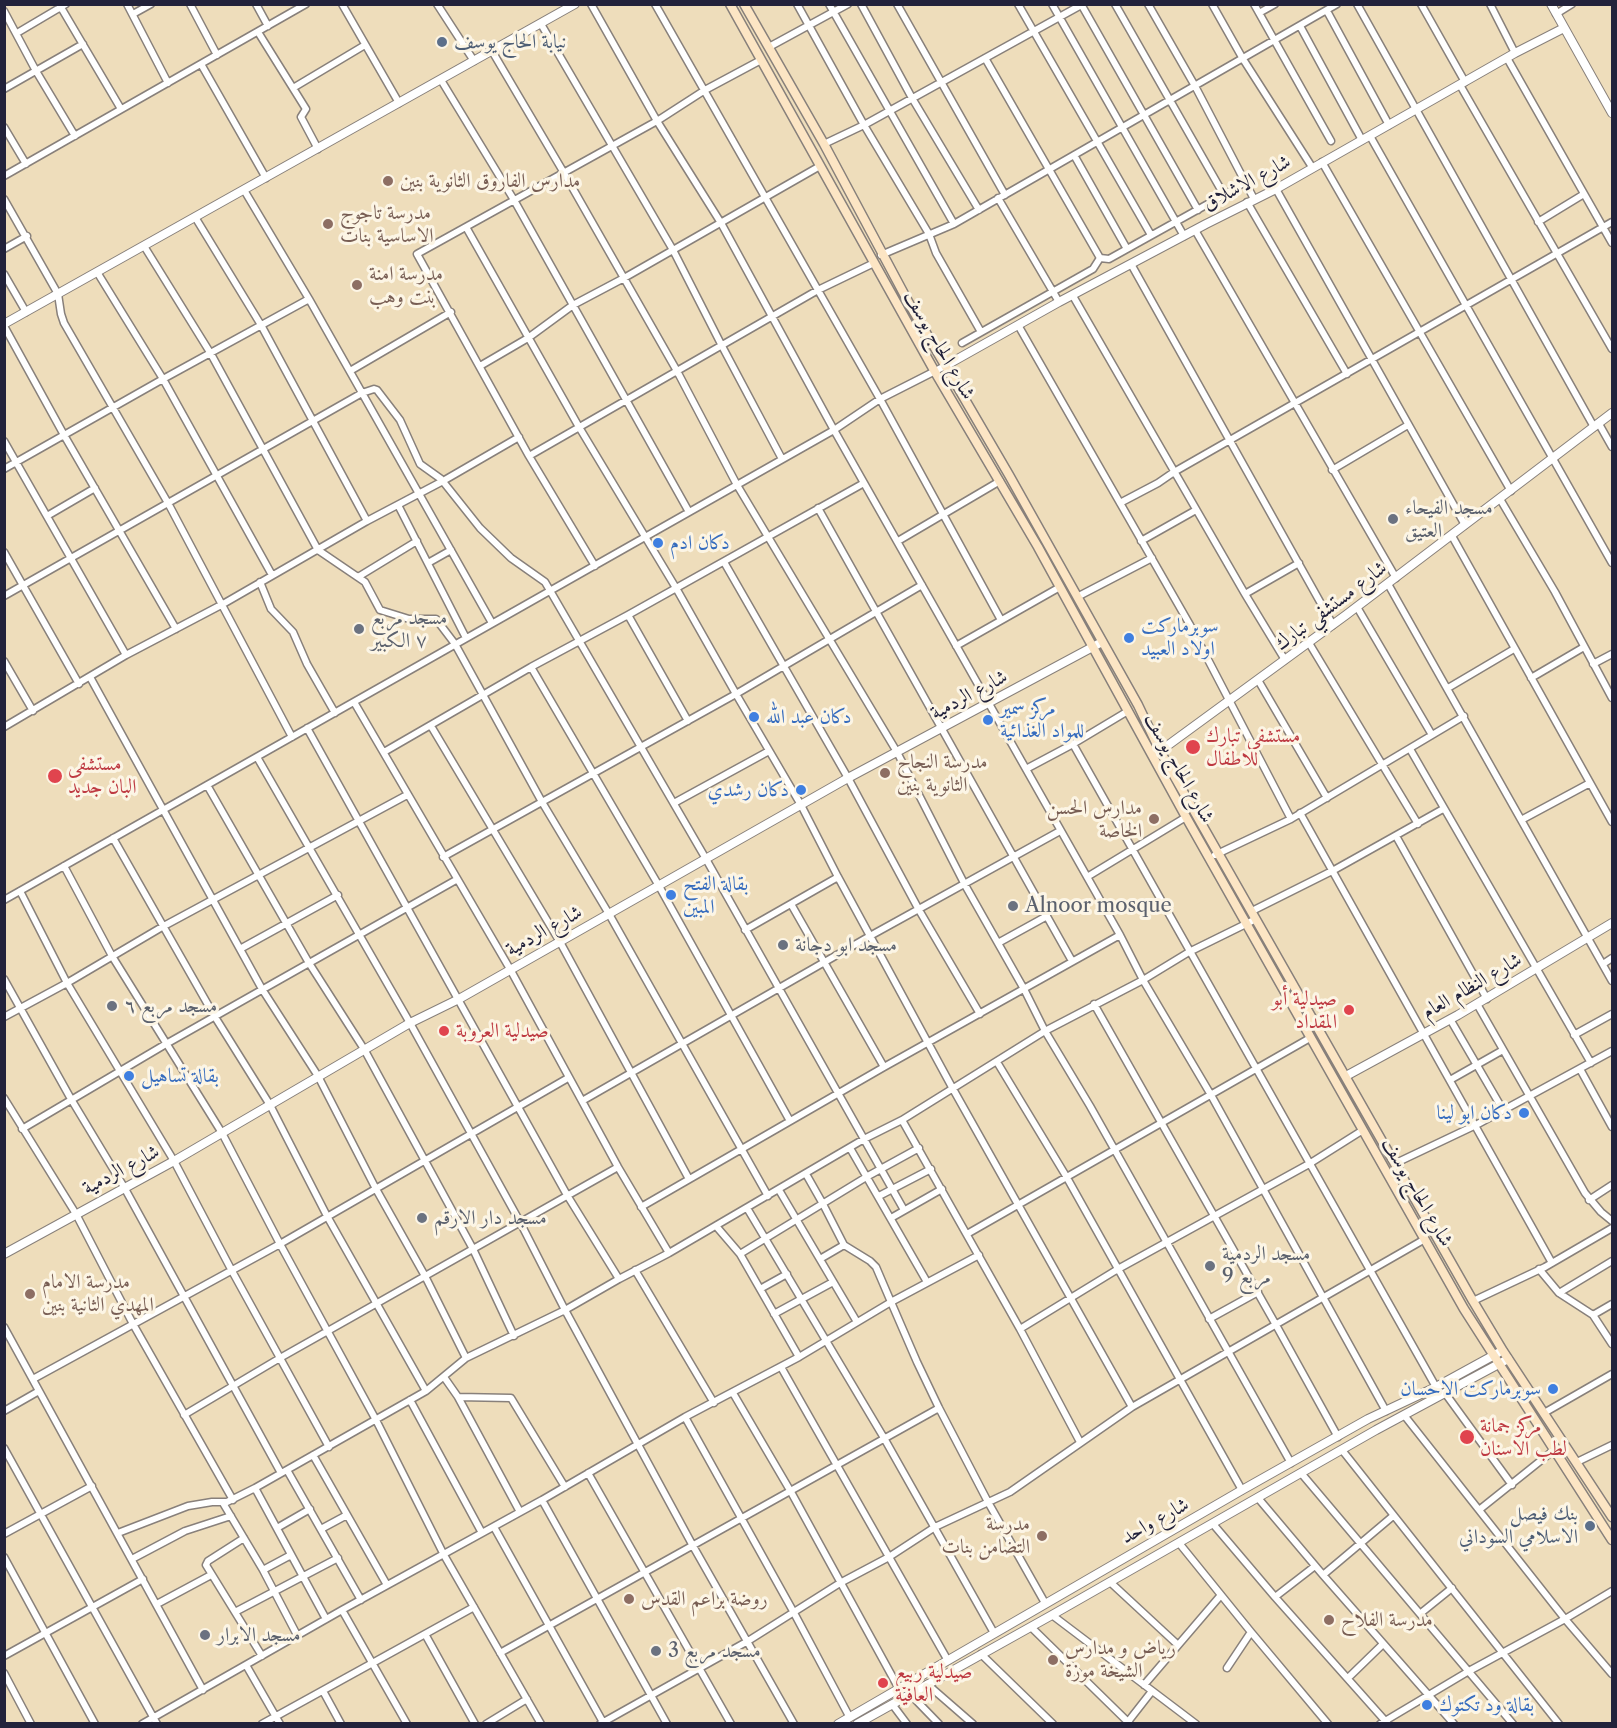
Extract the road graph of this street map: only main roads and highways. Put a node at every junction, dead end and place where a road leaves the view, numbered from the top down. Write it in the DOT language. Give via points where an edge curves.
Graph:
graph roads {
  1 [pos="730,4"];
  2 [pos="744,4"];
  3 [pos="1252,917"];
  4 [pos="1612,1517"];
  5 [pos="1612,1540"];
  1 -- 3 [label="main road, شارع الحاج يوسف" via="1209,858"];
  2 -- 3 [label="main road, شارع الحاج يوسف" via="824,144 881,255 1138,705"];
  3 -- 4 [label="main road, شارع الحاج يوسف" via="1505,1355"];
  3 -- 5 [label="main road, شارع الحاج يوسف" via="1310,1038 1464,1309"];
}
